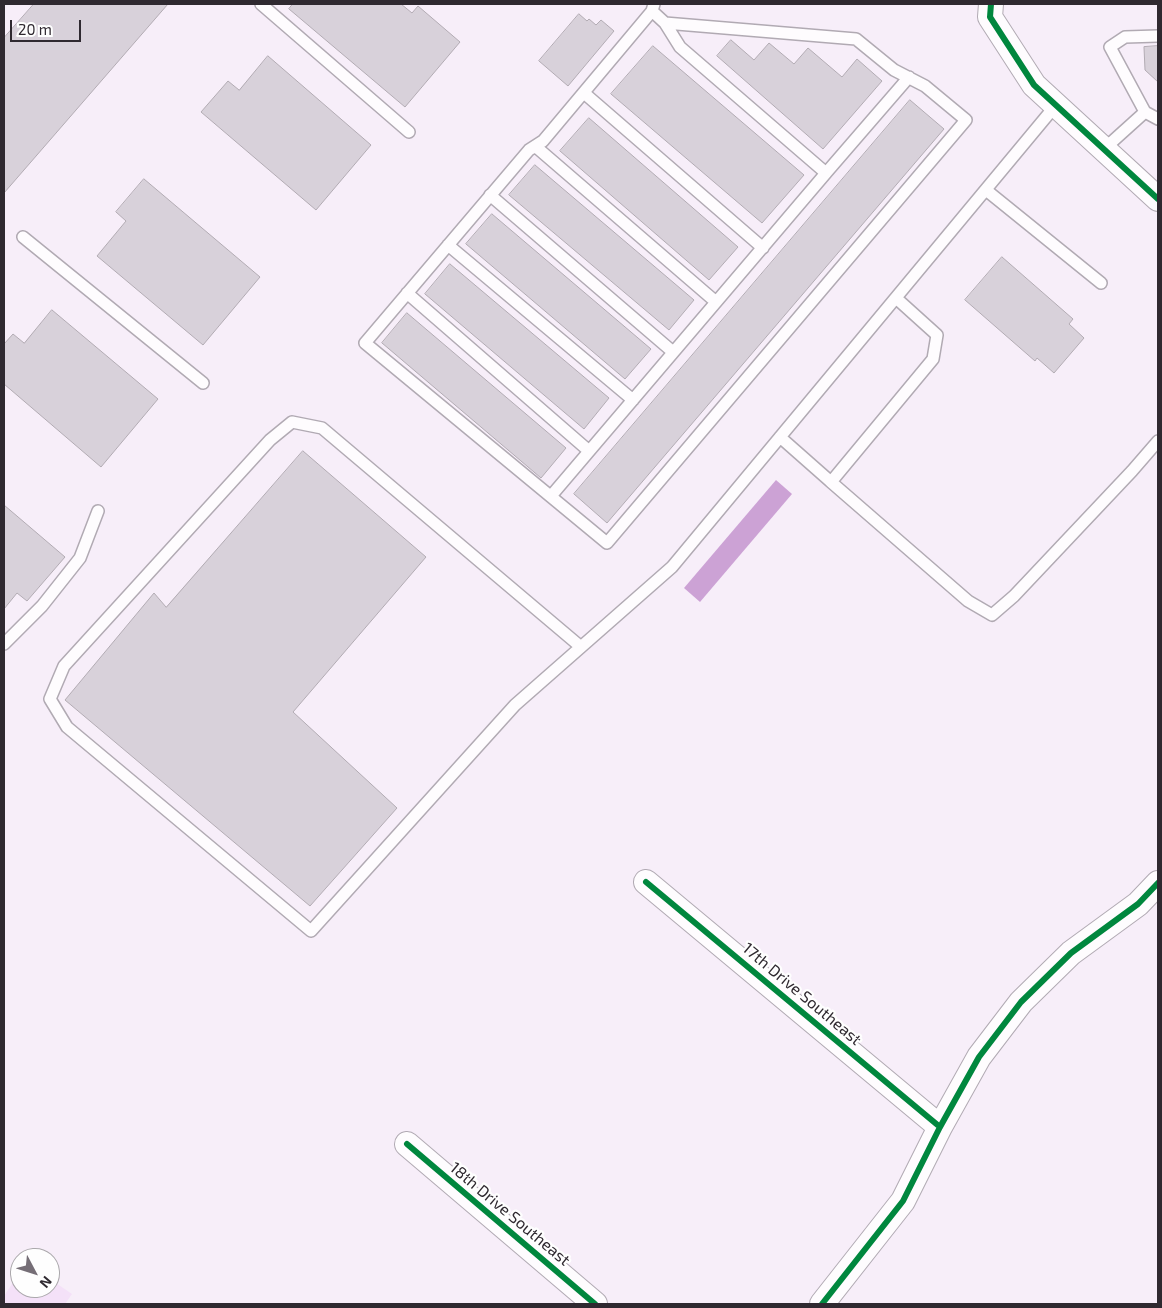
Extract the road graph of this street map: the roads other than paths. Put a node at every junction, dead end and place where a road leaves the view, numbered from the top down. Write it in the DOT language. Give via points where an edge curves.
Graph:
graph roads {
  1 [pos="261,4"];
  2 [pos="991,4"];
  3 [pos="653,7"];
  4 [pos="665,23"];
  5 [pos="1158,36"];
  6 [pos="909,78"];
  7 [pos="584,94"];
  8 [pos="1056,105"];
  9 [pos="1146,112"];
  10 [pos="1158,119"];
  11 [pos="409,132"];
  12 [pos="535,146"];
  13 [pos="1104,149"];
  14 [pos="826,173"];
  15 [pos="986,190"];
  16 [pos="490,195"];
  17 [pos="1158,199"];
  18 [pos="23,237"];
  19 [pos="448,244"];
  20 [pos="763,248"];
  21 [pos="1101,283"];
  22 [pos="407,293"];
  23 [pos="896,298"];
  24 [pos="716,302"];
  25 [pos="674,352"];
  26 [pos="203,383"];
  27 [pos="633,400"];
  28 [pos="780,437"];
  29 [pos="1158,441"];
  30 [pos="589,451"];
  31 [pos="831,482"];
  32 [pos="551,496"];
  33 [pos="98,511"];
  34 [pos="4,644"];
  35 [pos="581,647"];
  36 [pos="646,882"];
  37 [pos="1158,883"];
  38 [pos="940,1127"];
  39 [pos="407,1144"];
  40 [pos="834,1300"];
  41 [pos="595,1304"];
  1 -- 11 [label="lane"];
  2 -- 8 [label="street" via="990,16 1034,85"];
  3 -- 4 [label="lane"];
  3 -- 7 [label="lane"];
  4 -- 6 [label="lane" via="856,39"];
  4 -- 14 [label="lane" via="680,48"];
  5 -- 9 [label="lane" via="1126,37 1110,48"];
  6 -- 14 [label="lane"];
  6 -- 32 [label="lane" via="925,86 966,120 607,543"];
  7 -- 12 [label="lane"];
  7 -- 20 [label="lane"];
  8 -- 13 [label="street"];
  8 -- 15 [label="lane"];
  9 -- 10 [label="lane"];
  9 -- 13 [label="lane"];
  12 -- 16 [label="lane"];
  12 -- 24 [label="lane"];
  13 -- 17 [label="street"];
  14 -- 20 [label="lane"];
  15 -- 21 [label="lane"];
  15 -- 23 [label="lane"];
  16 -- 19 [label="lane"];
  16 -- 25 [label="lane"];
  18 -- 26 [label="lane"];
  19 -- 22 [label="lane"];
  19 -- 27 [label="lane"];
  20 -- 24 [label="lane"];
  22 -- 30 [label="lane"];
  22 -- 32 [label="lane" via="365,343"];
  23 -- 28 [label="lane"];
  23 -- 31 [label="lane" via="937,335 933,359"];
  24 -- 25 [label="lane"];
  25 -- 27 [label="lane"];
  27 -- 30 [label="lane"];
  28 -- 31 [label="lane"];
  28 -- 35 [label="lane" via="672,567"];
  29 -- 31 [label="lane" via="1014,596 992,614 968,601"];
  30 -- 32 [label="lane"];
  33 -- 34 [label="lane" via="80,558 42,606"];
  35 -- 35 [label="lane" via="515,705 311,931 67,727 50,699 64,666 270,440 292,422 322,428"];
  36 -- 38 [label="street, 17th Drive Southeast"];
  37 -- 38 [label="street" via="1138,904 1071,953 1021,1002 979,1057"];
  38 -- 40 [label="street" via="903,1201"];
  39 -- 41 [label="street, 18th Drive Southeast"];
}
